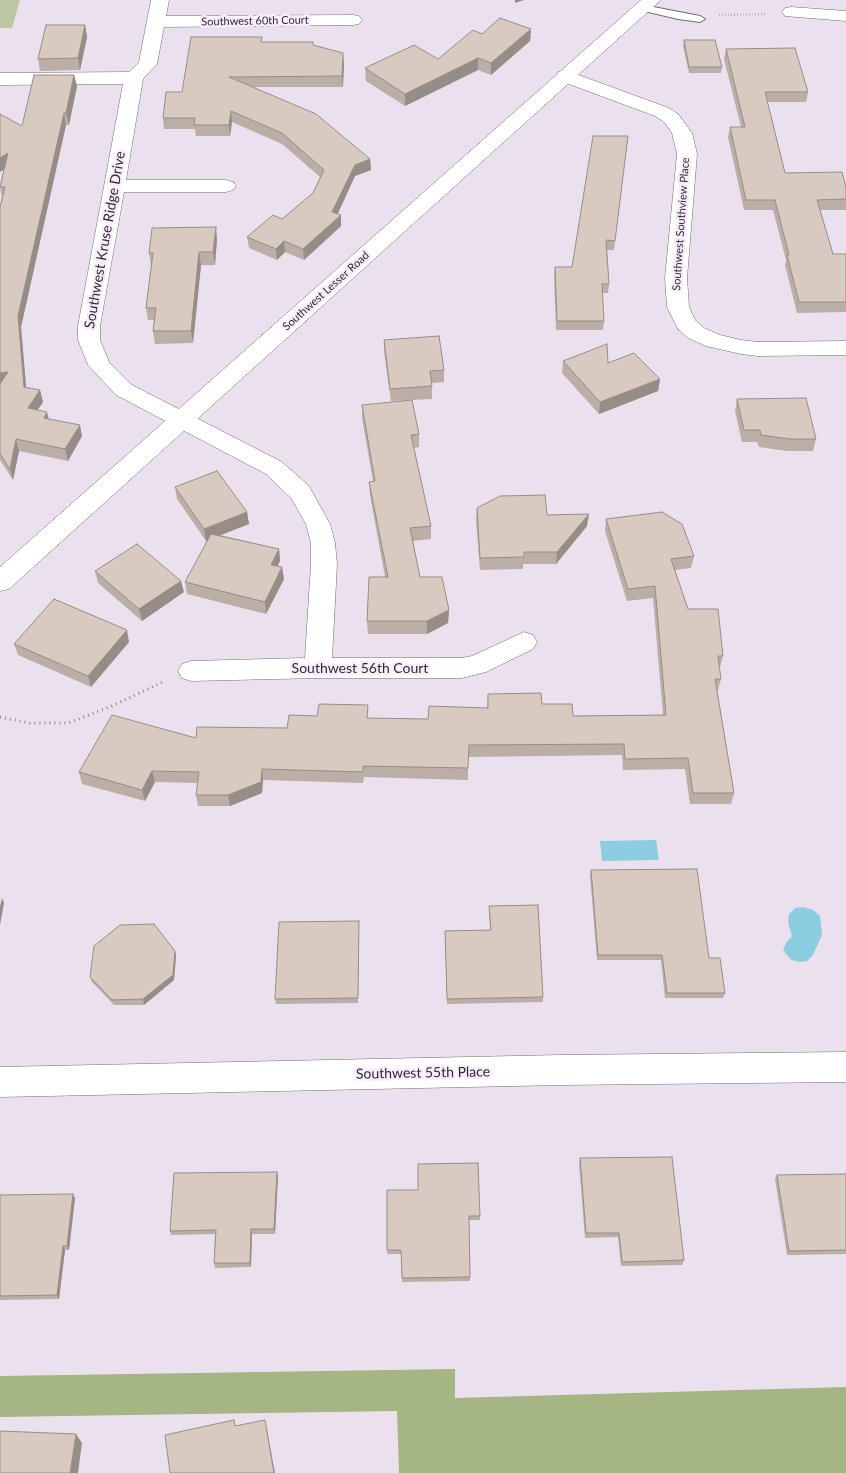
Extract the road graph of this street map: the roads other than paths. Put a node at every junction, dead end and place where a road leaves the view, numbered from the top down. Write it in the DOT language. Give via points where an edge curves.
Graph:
graph roads {
  1 [pos="160,0"];
  2 [pos="648,4"];
  3 [pos="791,12"];
  4 [pos="846,16"];
  5 [pos="700,19"];
  6 [pos="353,20"];
  7 [pos="156,22"];
  8 [pos="565,76"];
  9 [pos="134,78"];
  10 [pos="0,79"];
  11 [pos="114,186"];
  12 [pos="226,186"];
  13 [pos="846,348"];
  14 [pos="181,421"];
  15 [pos="0,582"];
  16 [pos="524,642"];
  17 [pos="318,668"];
  18 [pos="190,671"];
  19 [pos="846,1068"];
  20 [pos="0,1082"];
  1 -- 7 [label="street, Southwest Kruse Ridge Drive"];
  2 -- 5 [label="lane" via="678,16"];
  2 -- 8 [label="street, Southwest Lesser Road"];
  3 -- 4 [label="street"];
  6 -- 7 [label="street, Southwest 60th Court"];
  7 -- 9 [label="street, Southwest Kruse Ridge Drive" via="148,64"];
  8 -- 13 [label="street, Southwest Southview Place" via="662,112 682,133 687,154 676,278 677,301 686,324 696,333 714,341 758,350"];
  8 -- 14 [label="street, Southwest Lesser Road"];
  9 -- 10 [label="street"];
  9 -- 11 [label="street, Southwest Kruse Ridge Drive"];
  11 -- 12 [label="street"];
  11 -- 14 [label="street, Southwest Kruse Ridge Drive" via="89,340 99,365 124,390"];
  14 -- 15 [label="street, Southwest Lesser Road"];
  14 -- 17 [label="street, Southwest Kruse Ridge Drive" via="274,468 300,492 310,508 318,524 324,564"];
  16 -- 17 [label="street, Southwest 56th Court" via="477,665 462,668"];
  17 -- 18 [label="street, Southwest 56th Court"];
  19 -- 20 [label="street, Southwest 55th Place" via="561,1070"];
}
